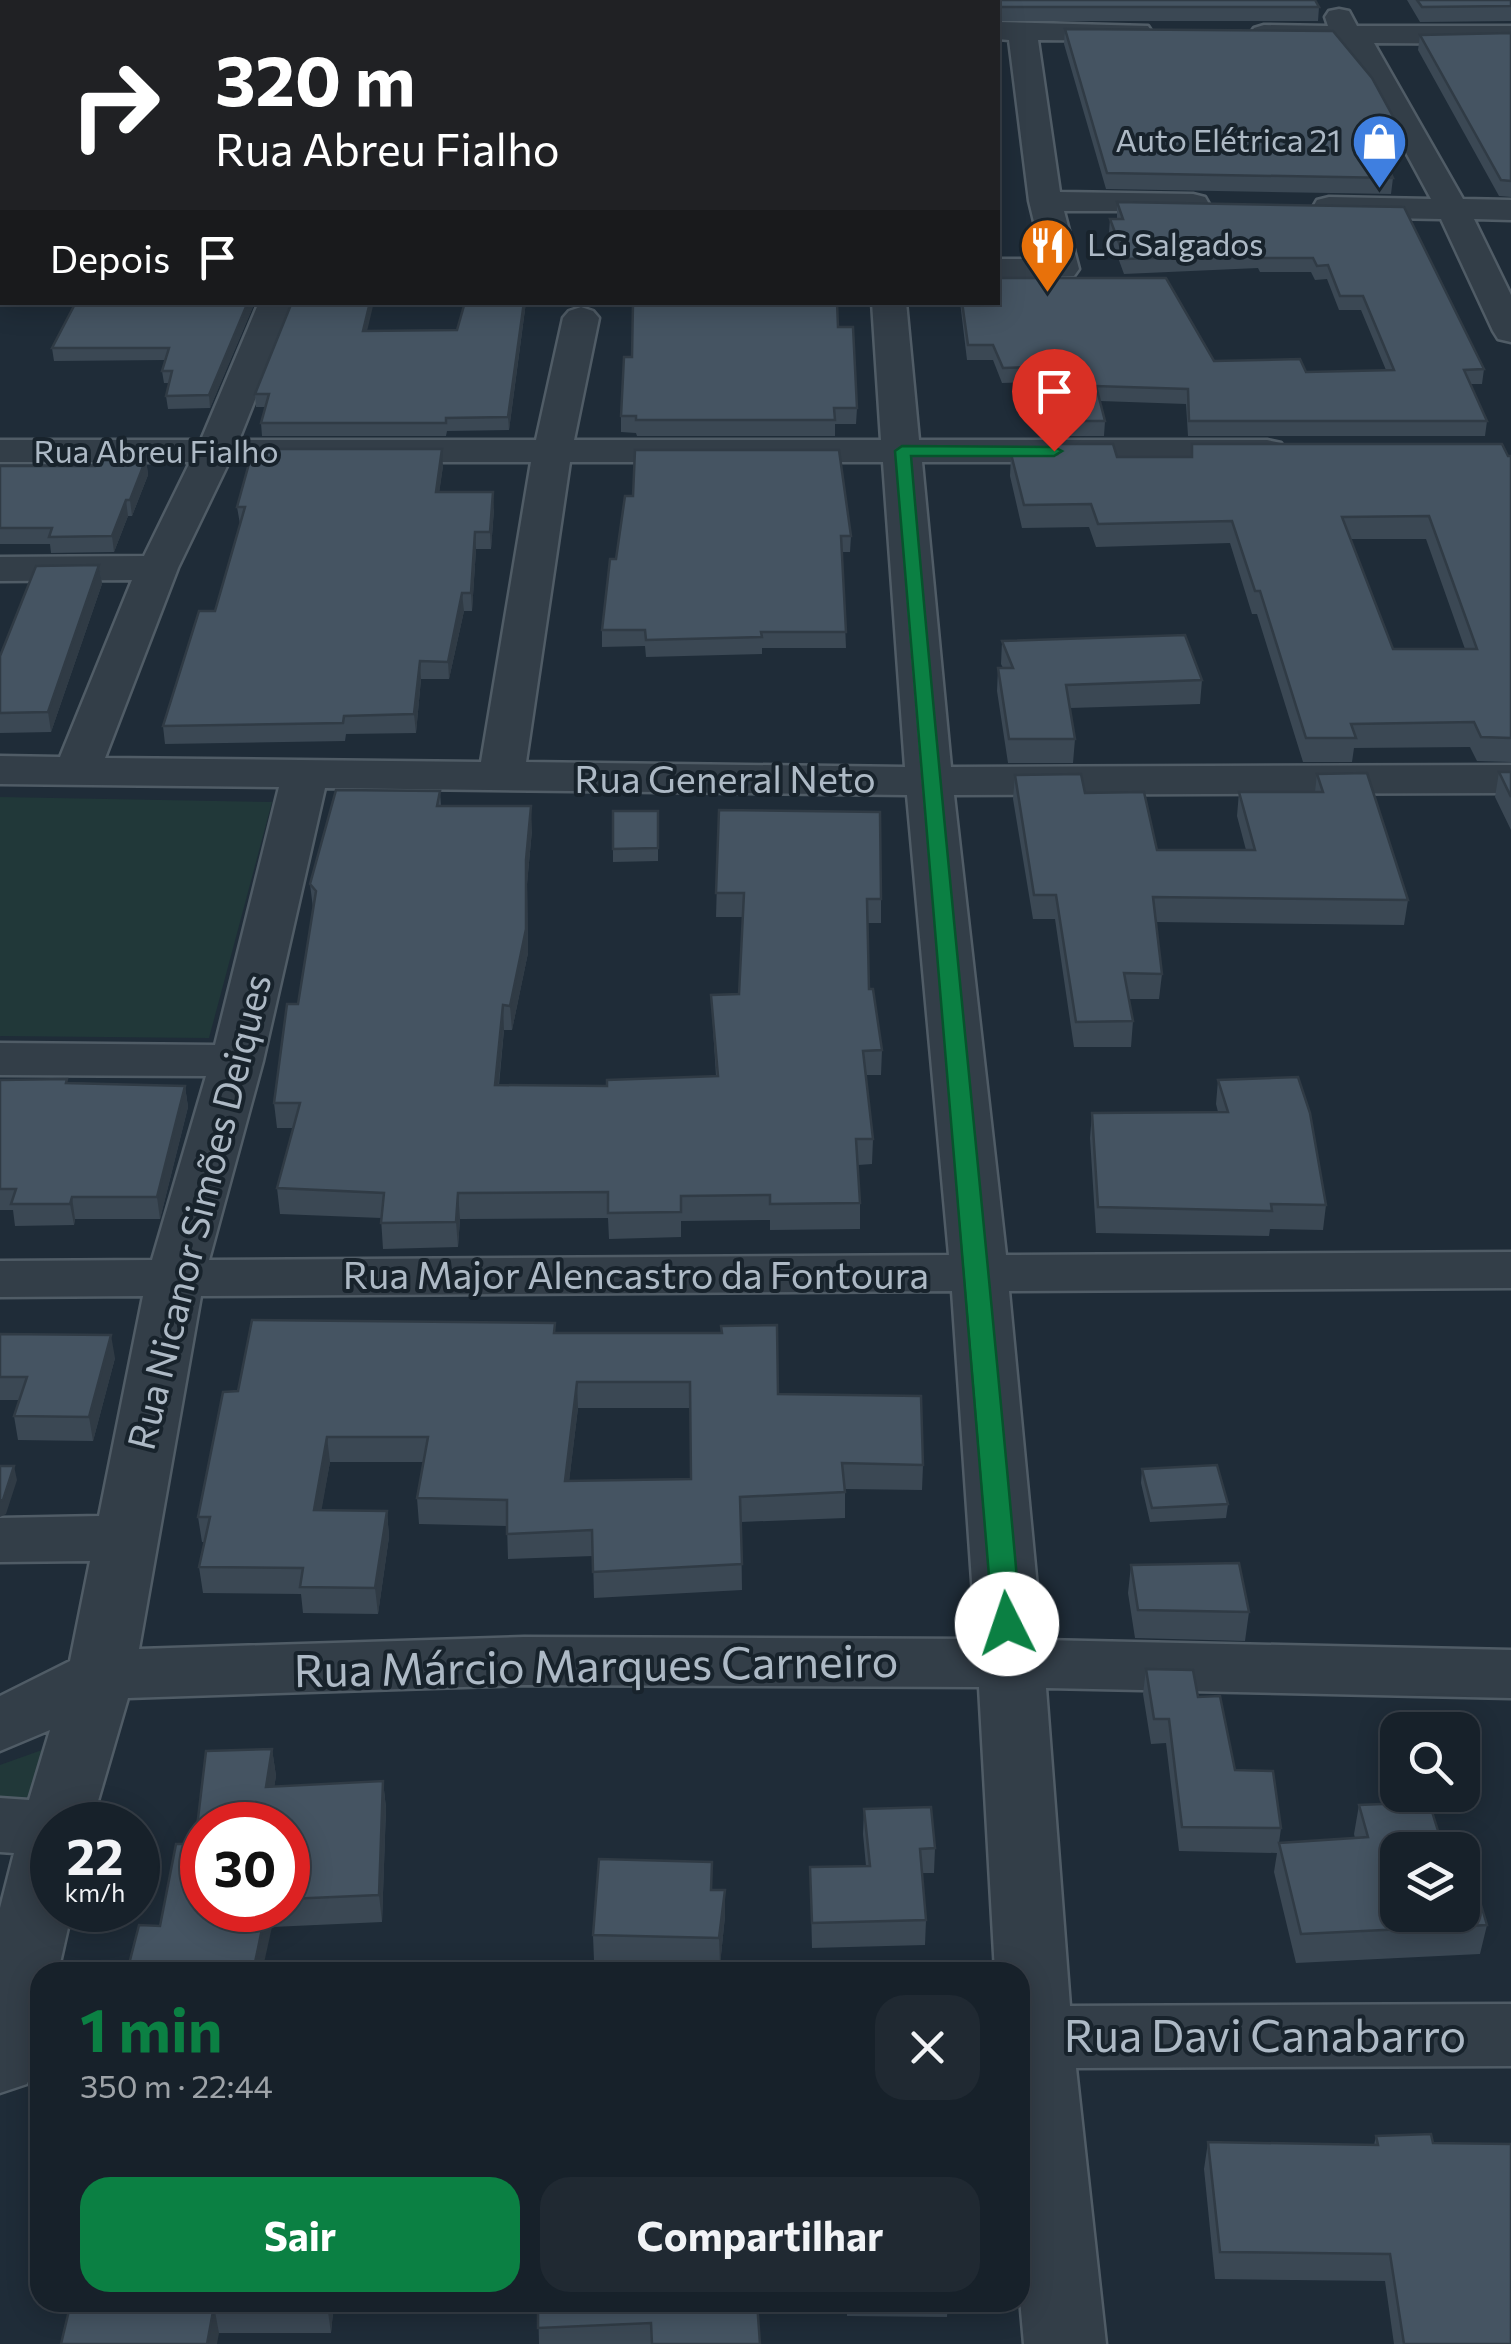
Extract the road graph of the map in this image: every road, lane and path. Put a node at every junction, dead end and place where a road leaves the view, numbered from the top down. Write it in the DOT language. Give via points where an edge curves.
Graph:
graph roads {
  1 [pos="1332,0"];
  2 [pos="1362,0"];
  3 [pos="1010,36"];
  4 [pos="1499,36"];
  5 [pos="1166,37"];
  6 [pos="1233,38"];
  7 [pos="1364,41"];
  8 [pos="1048,208"];
  9 [pos="1511,210"];
  10 [pos="1223,212"];
  11 [pos="1300,213"];
  12 [pos="1456,217"];
  13 [pos="1511,224"];
  14 [pos="1000,269"];
  15 [pos="277,305"];
  16 [pos="890,305"];
  17 [pos="581,318"];
  18 [pos="1511,331"];
  19 [pos="0,451"];
  20 [pos="902,451"];
  21 [pos="1295,451"];
  22 [pos="214,453"];
  23 [pos="552,454"];
  24 [pos="158,568"];
  25 [pos="0,569"];
  26 [pos="0,770"];
  27 [pos="77,770"];
  28 [pos="305,775"];
  29 [pos="501,778"];
  30 [pos="1511,779"];
  31 [pos="929,781"];
  32 [pos="0,1059"];
  33 [pos="237,1061"];
  34 [pos="1511,1270"];
  35 [pos="979,1273"];
  36 [pos="0,1278"];
  37 [pos="175,1279"];
  38 [pos="124,1538"];
  39 [pos="0,1540"];
  40 [pos="1010,1663"];
  41 [pos="1511,1674"];
  42 [pos="101,1675"];
  43 [pos="0,1726"];
  44 [pos="62,1802"];
  45 [pos="0,1825"];
  46 [pos="30,1826"];
  47 [pos="30,1932"];
  48 [pos="1024,1962"];
  49 [pos="1511,2035"];
  50 [pos="1030,2037"];
  51 [pos="1030,2054"];
  52 [pos="0,2062"];
  53 [pos="1065,2344"];
  1 -- 7 [label="street"];
  2 -- 7 [label="street"];
  3 -- 5 [label="street"];
  3 -- 8 [label="street"];
  4 -- 7 [label="street"];
  6 -- 7 [label="street"];
  7 -- 12 [label="street"];
  8 -- 10 [label="street"];
  8 -- 14 [label="street" via="1062,268"];
  9 -- 12 [label="street"];
  11 -- 12 [label="street"];
  12 -- 13 [label="street"];
  12 -- 18 [label="street"];
  15 -- 22 [label="street"];
  16 -- 20 [label="street"];
  17 -- 23 [label="street"];
  19 -- 22 [label="street, Rua Abreu Fialho"];
  20 -- 21 [label="street, Rua Abreu Fialho"];
  20 -- 23 [label="street, Rua Abreu Fialho"];
  20 -- 31 [label="street"];
  22 -- 23 [label="street, Rua Abreu Fialho"];
  22 -- 24 [label="street"];
  23 -- 29 [label="street"];
  24 -- 25 [label="street"];
  24 -- 27 [label="street"];
  26 -- 27 [label="street, Rua General Neto"];
  27 -- 28 [label="street, Rua General Neto"];
  28 -- 29 [label="street, Rua General Neto"];
  28 -- 33 [label="street, Rua Nicanor Simões Deiques"];
  29 -- 31 [label="street, Rua General Neto"];
  30 -- 31 [label="street, Rua General Neto"];
  31 -- 35 [label="street"];
  32 -- 33 [label="street"];
  33 -- 37 [label="street, Rua Nicanor Simões Deiques"];
  34 -- 35 [label="street, Rua Major Alencastro da Fontoura"];
  35 -- 37 [label="street, Rua Major Alencastro da Fontoura"];
  35 -- 40 [label="street"];
  36 -- 37 [label="street, Rua Major Alencastro da Fontoura"];
  37 -- 38 [label="street, Rua Nicanor Simões Deiques"];
  38 -- 39 [label="street"];
  38 -- 42 [label="street, Rua Nicanor Simões Deiques"];
  40 -- 41 [label="street, Rua Márcio Marques Carneiro"];
  40 -- 42 [label="street, Rua Márcio Marques Carneiro" via="524,1661"];
  40 -- 48 [label="street"];
  42 -- 43 [label="street"];
  42 -- 44 [label="street, Rua Nicanor Simões Deiques"];
  45 -- 46 [label="street"];
  47 -- 52 [label="street"];
  49 -- 50 [label="street, Rua Davi Canabarro"];
  51 -- 53 [label="street"];
}
